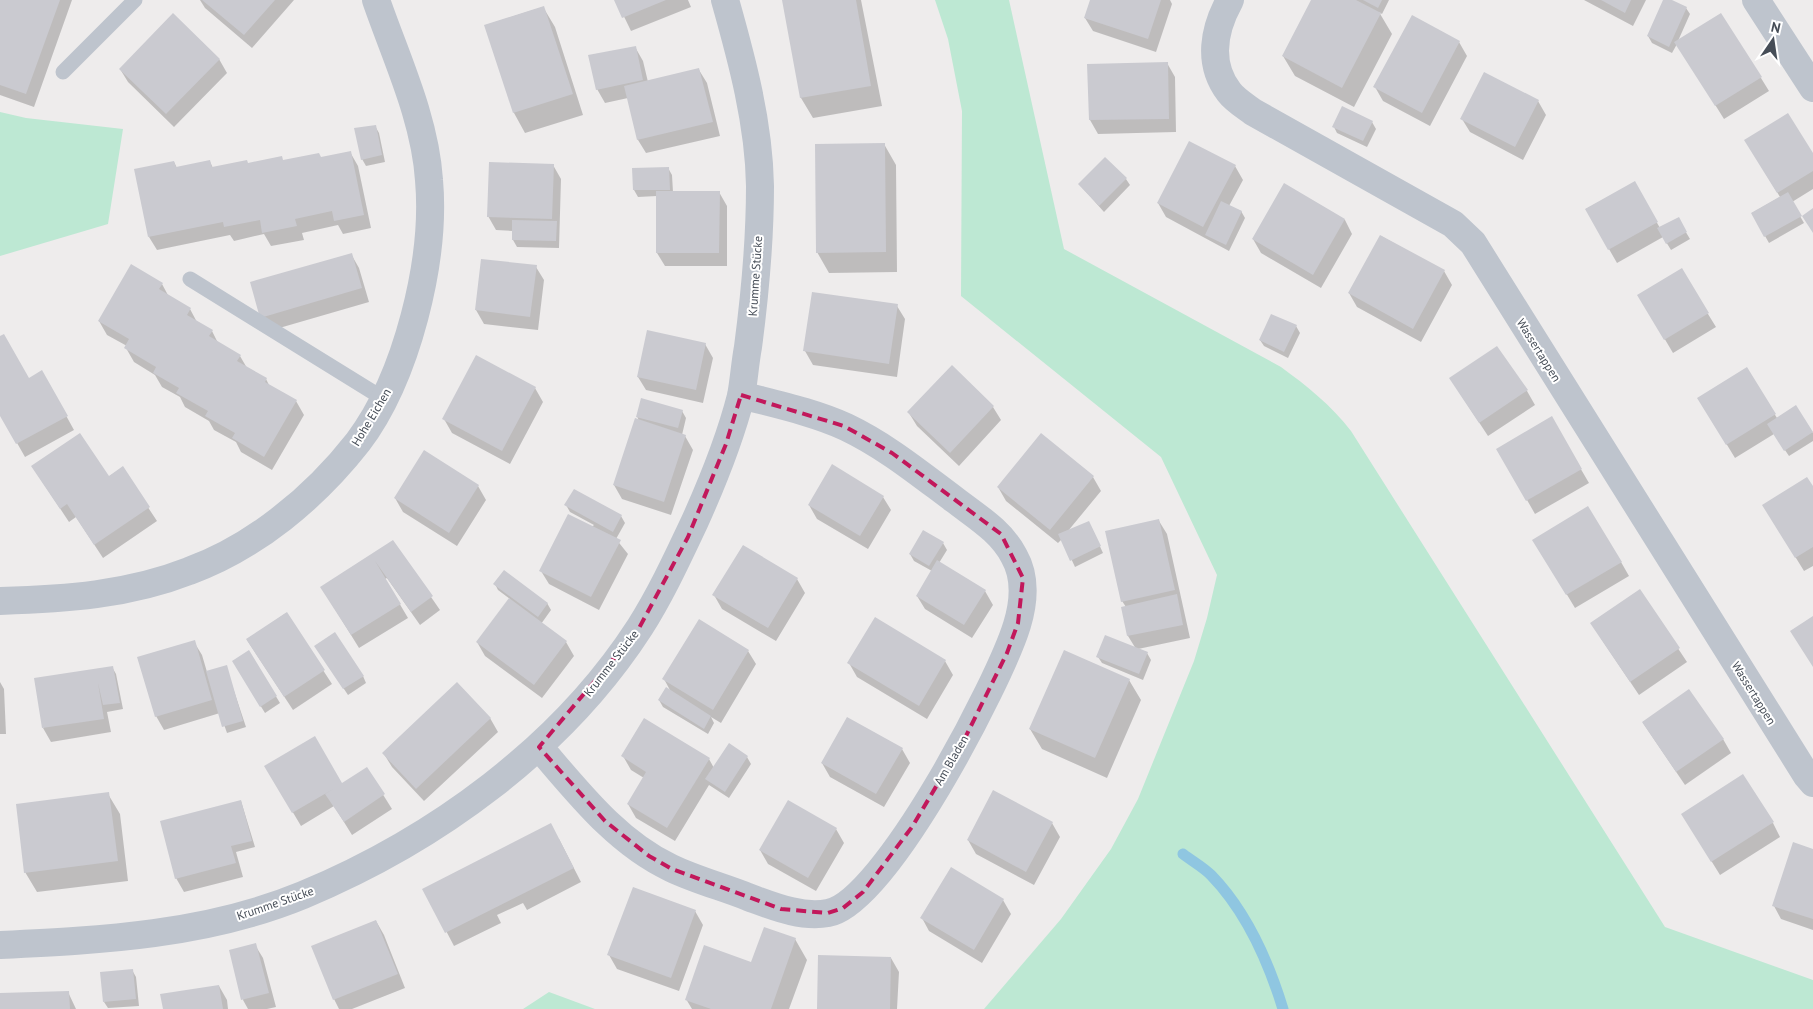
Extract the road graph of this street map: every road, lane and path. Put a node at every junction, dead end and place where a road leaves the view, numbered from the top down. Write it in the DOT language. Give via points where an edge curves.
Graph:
graph roads {
  1 [pos="136,0"];
  2 [pos="376,0"];
  3 [pos="725,0"];
  4 [pos="1230,0"];
  5 [pos="1756,0"];
  6 [pos="63,72"];
  7 [pos="1813,88"];
  8 [pos="190,279"];
  9 [pos="741,395"];
  10 [pos="384,399"];
  11 [pos="0,601"];
  12 [pos="539,747"];
  13 [pos="1813,783"];
  14 [pos="0,945"];
  1 -- 6 [label="lane"];
  2 -- 10 [label="street, Hohe Eichen" via="424,144 431,214 427,258 418,299 406,345"];
  3 -- 9 [label="street, Krumme Stücke" via="741,54 760,184 752,317"];
  4 -- 13 [label="street, Wassertappen" via="1222,14 1215,42 1215,67 1229,93 1253,112 1453,224 1473,243"];
  5 -- 7 [label="street"];
  8 -- 10 [label="lane"];
  9 -- 12 [label="street, Krumme Stücke" via="710,489 661,592 612,664"];
  9 -- 12 [label="street, Am Bladen" via="844,426 892,453 1001,534 1015,556 1023,578 1018,623 1007,653 965,738 912,827 863,892 843,908 828,913 804,914 672,869 649,856 604,821"];
  10 -- 11 [label="street, Hohe Eichen" via="359,441 322,483 280,520 226,554 190,571 138,587 56,600"];
  12 -- 14 [label="street, Krumme Stücke" via="496,784 390,854 302,895 209,924 148,935"];
}
